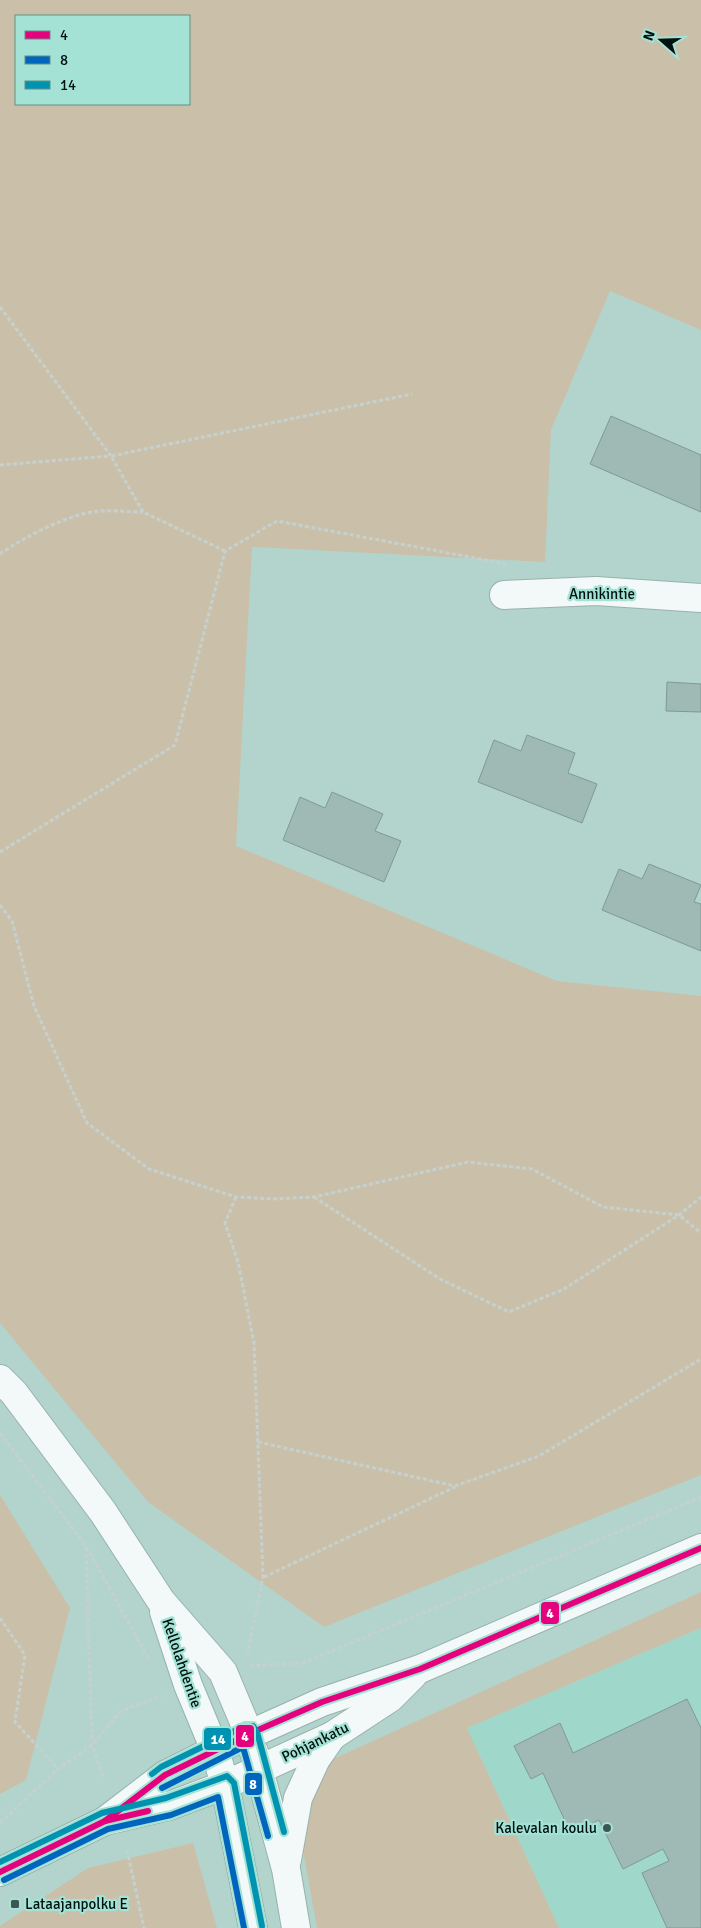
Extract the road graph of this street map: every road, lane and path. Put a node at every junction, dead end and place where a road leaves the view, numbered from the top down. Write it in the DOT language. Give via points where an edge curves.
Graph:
graph roads {
  1 [pos="0,307"];
  2 [pos="412,394"];
  3 [pos="111,456"];
  4 [pos="0,465"];
  5 [pos="144,512"];
  6 [pos="225,551"];
  7 [pos="0,554"];
  8 [pos="510,567"];
  9 [pos="504,595"];
  10 [pos="701,598"];
  11 [pos="0,852"];
  12 [pos="0,905"];
  13 [pos="236,1197"];
  14 [pos="314,1197"];
  15 [pos="701,1197"];
  16 [pos="679,1215"];
  17 [pos="701,1233"];
  18 [pos="701,1359"];
  19 [pos="0,1378"];
  20 [pos="0,1433"];
  21 [pos="258,1442"];
  22 [pos="455,1486"];
  23 [pos="701,1497"];
  24 [pos="86,1546"];
  25 [pos="701,1548"];
  26 [pos="263,1577"];
  27 [pos="161,1601"];
  28 [pos="0,1618"];
  29 [pos="153,1668"];
  30 [pos="234,1669"];
  31 [pos="420,1669"];
  32 [pos="188,1685"];
  33 [pos="249,1734"];
  34 [pos="332,1736"];
  35 [pos="92,1745"];
  36 [pos="215,1750"];
  37 [pos="58,1769"];
  38 [pos="258,1769"];
  39 [pos="104,1779"];
  40 [pos="226,1785"];
  41 [pos="105,1821"];
  42 [pos="0,1823"];
  43 [pos="127,1850"];
  44 [pos="286,1869"];
  45 [pos="0,1872"];
  46 [pos="144,1928"];
  47 [pos="253,1928"];
  48 [pos="296,1928"];
  1 -- 3 [label="path"];
  2 -- 3 [label="path"];
  3 -- 4 [label="path"];
  3 -- 5 [label="path"];
  5 -- 6 [label="path"];
  5 -- 7 [label="path" via="98,511 69,519 16,542"];
  6 -- 8 [label="path" via="277,521"];
  6 -- 11 [label="path" via="175,745"];
  9 -- 10 [label="main road, Annikintie" via="596,591"];
  12 -- 13 [label="path" via="12,921 34,1006 87,1123 149,1169"];
  13 -- 14 [label="path"];
  13 -- 21 [label="path" via="225,1223 238,1262 254,1343"];
  14 -- 16 [label="path" via="468,1162 532,1169 602,1207"];
  14 -- 16 [label="path" via="440,1279 509,1312 564,1289"];
  15 -- 16 [label="path"];
  16 -- 17 [label="path"];
  18 -- 22 [label="path" via="539,1456"];
  19 -- 27 [label="main road, Kellolahdentie" via="103,1512"];
  20 -- 24 [label="path"];
  21 -- 22 [label="path"];
  21 -- 26 [label="path"];
  22 -- 26 [label="path"];
  23 -- 30 [label="path" via="303,1663"];
  24 -- 29 [label="path"];
  24 -- 35 [label="path"];
  25 -- 31 [label="main road, Pohjankatu"];
  26 -- 30 [label="path"];
  27 -- 30 [label="main road, Kellolahdentie"];
  27 -- 32 [label="main road, Kellolahdentie"];
  28 -- 37 [label="path" via="25,1655 15,1722"];
  30 -- 33 [label="main road, Kellolahdentie"];
  31 -- 33 [label="main road, Pohjankatu" via="322,1702"];
  31 -- 34 [label="main road, Pohjankatu" via="390,1698"];
  32 -- 35 [label="path" via="121,1711"];
  32 -- 36 [label="main road, Kellolahdentie"];
  33 -- 36 [label="main road, Pohjankatu"];
  33 -- 38 [label="main road, Kellolahdentie"];
  34 -- 38 [label="main road, Pohjankatu"];
  34 -- 44 [label="main road" via="316,1759 298,1798"];
  35 -- 37 [label="path"];
  35 -- 39 [label="path"];
  36 -- 40 [label="main road, Kellolahdentie"];
  36 -- 41 [label="main road, Pohjankatu" via="165,1775"];
  37 -- 42 [label="path"];
  38 -- 40 [label="main road, Pohjankatu"];
  38 -- 44 [label="main road, Kellolahdentie"];
  40 -- 41 [label="main road, Pohjankatu" via="169,1806"];
  40 -- 47 [label="main road, Kellolahdentie"];
  41 -- 45 [label="main road"];
  43 -- 46 [label="path"];
  44 -- 48 [label="main road, Kellolahdentie"];
}
